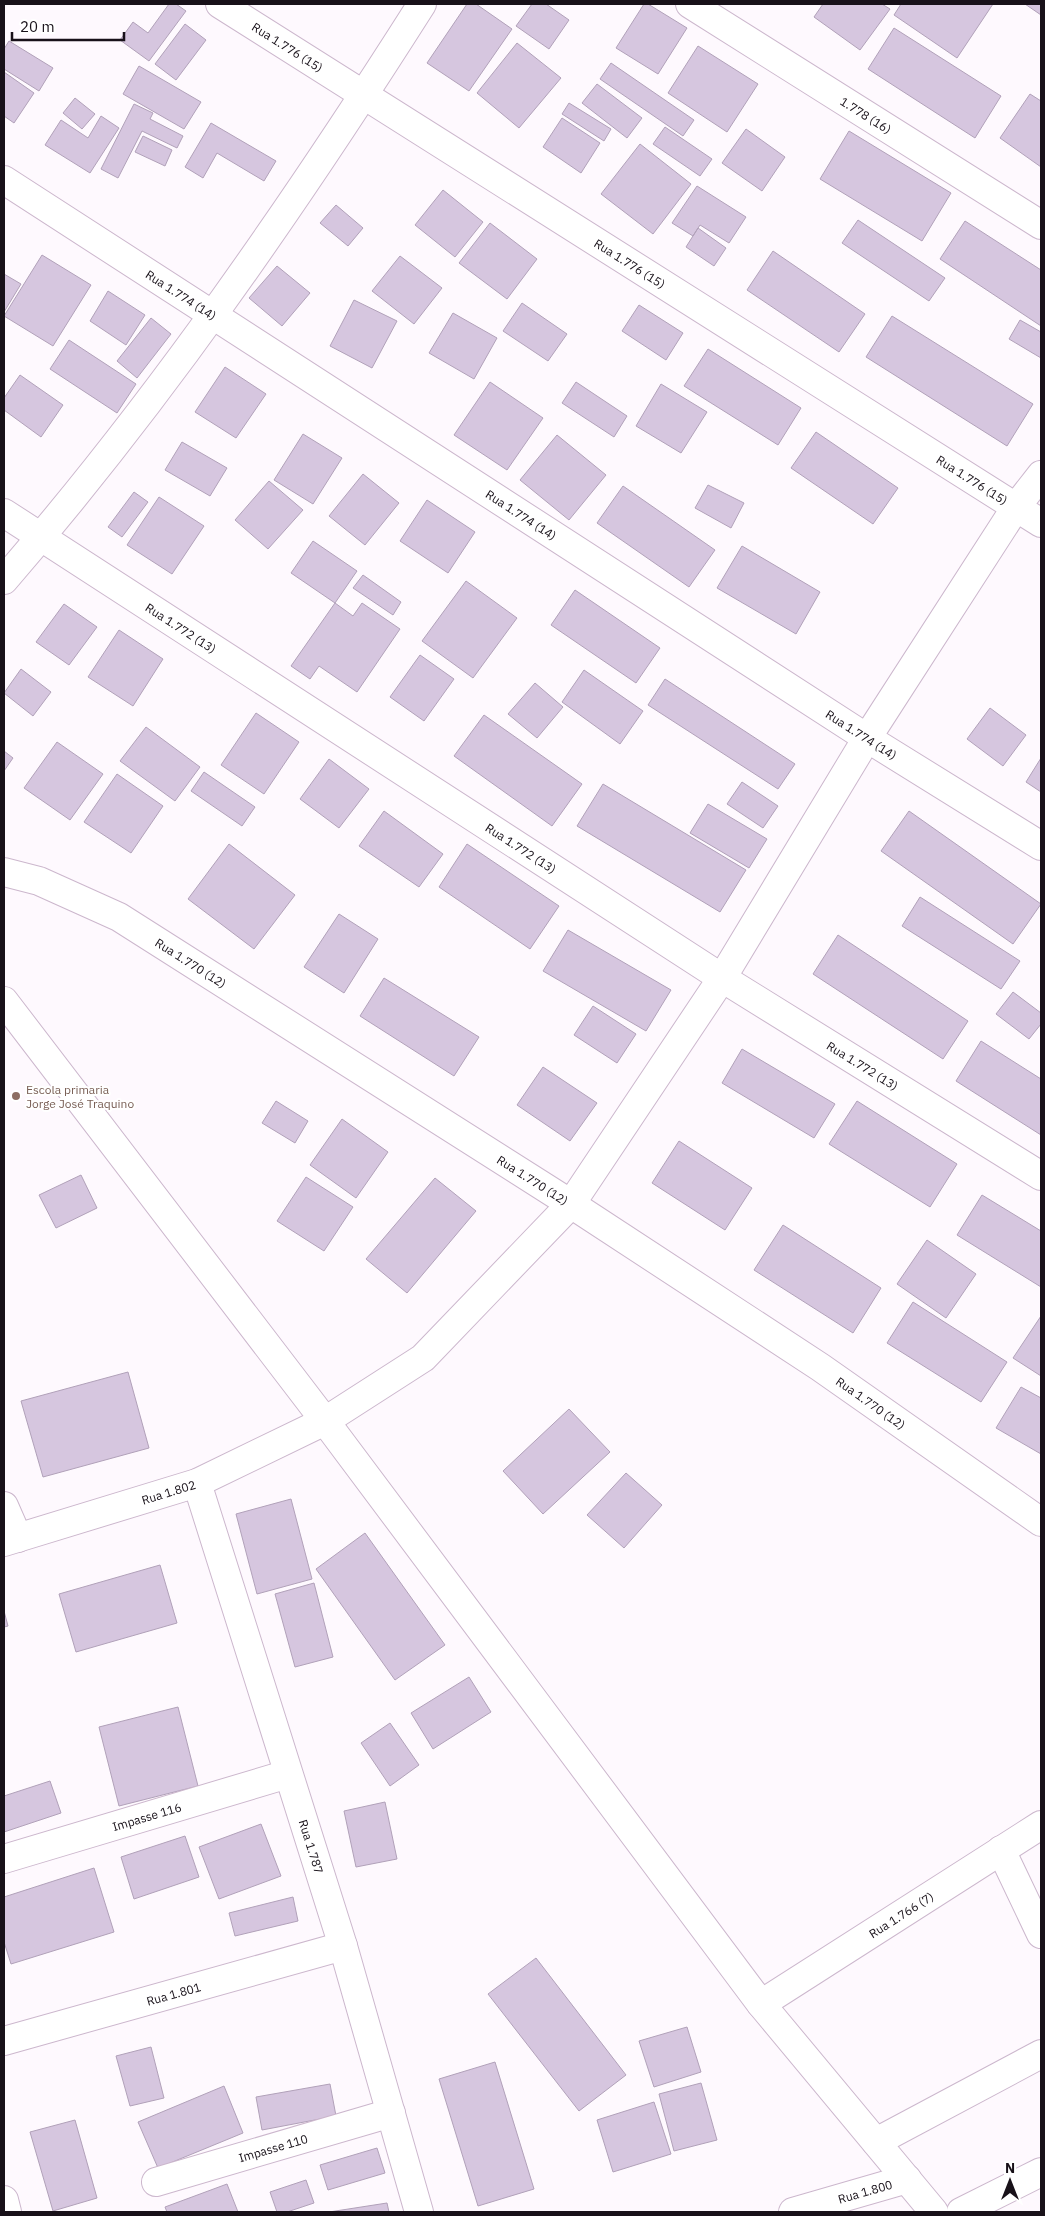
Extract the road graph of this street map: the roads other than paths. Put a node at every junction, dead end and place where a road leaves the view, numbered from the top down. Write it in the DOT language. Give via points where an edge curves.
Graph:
graph roads {
  1 [pos="220,4"];
  2 [pos="422,4"];
  3 [pos="690,4"];
  4 [pos="364,95"];
  5 [pos="4,180"];
  6 [pos="1041,224"];
  7 [pos="214,316"];
  8 [pos="1041,475"];
  9 [pos="1016,507"];
  10 [pos="4,514"];
  11 [pos="1041,523"];
  12 [pos="41,537"];
  13 [pos="4,580"];
  14 [pos="867,738"];
  15 [pos="1041,846"];
  16 [pos="4,872"];
  17 [pos="722,978"];
  18 [pos="4,1001"];
  19 [pos="1041,1176"];
  20 [pos="571,1204"];
  21 [pos="325,1421"];
  22 [pos="197,1484"];
  23 [pos="4,1506"];
  24 [pos="1041,1522"];
  25 [pos="11,1540"];
  26 [pos="288,1774"];
  27 [pos="1041,1825"];
  28 [pos="1002,1850"];
  29 [pos="4,1860"];
  30 [pos="1041,1934"];
  31 [pos="343,1946"];
  32 [pos="761,2004"];
  33 [pos="4,2042"];
  34 [pos="1041,2054"];
  35 [pos="391,2113"];
  36 [pos="876,2142"];
  37 [pos="1041,2172"];
  38 [pos="907,2179"];
  39 [pos="156,2182"];
  40 [pos="4,2200"];
  41 [pos="7,2212"];
  42 [pos="419,2212"];
  43 [pos="793,2212"];
  44 [pos="934,2212"];
  45 [pos="961,2212"];
  1 -- 4 [label="street, Rua 1.776 (15)"];
  2 -- 4 [label="street"];
  3 -- 6 [label="street, 1.778 (16)"];
  4 -- 7 [label="street"];
  4 -- 9 [label="street, Rua 1.776 (15)"];
  5 -- 7 [label="street, Rua 1.774 (14)"];
  7 -- 12 [label="street"];
  7 -- 14 [label="street, Rua 1.774 (14)"];
  8 -- 9 [label="street, Rua 1.802"];
  9 -- 11 [label="street, Rua 1.776 (15)"];
  9 -- 14 [label="street, Rua 1.802"];
  10 -- 12 [label="street, Rua 1.772 (13)"];
  12 -- 13 [label="street"];
  12 -- 17 [label="street, Rua 1.772 (13)"];
  14 -- 15 [label="street, Rua 1.774 (14)"];
  14 -- 17 [label="street, Rua 1.802"];
  16 -- 20 [label="street, Rua 1.770 (12)" via="39,881 119,917"];
  17 -- 19 [label="street, Rua 1.772 (13)"];
  17 -- 20 [label="street, Rua 1.802"];
  18 -- 21 [label="street"];
  20 -- 21 [label="street, Rua 1.802" via="423,1358"];
  20 -- 24 [label="street, Rua 1.770 (12)" via="820,1366"];
  21 -- 22 [label="street, Rua 1.802"];
  21 -- 32 [label="street"];
  22 -- 25 [label="street, Rua 1.802"];
  22 -- 26 [label="street, Rua 1.787"];
  23 -- 25 [label="street"];
  26 -- 29 [label="street, Impasse 116"];
  26 -- 31 [label="street, Rua 1.787"];
  27 -- 28 [label="street, Rua 1.766 (7)"];
  28 -- 30 [label="street"];
  28 -- 32 [label="street, Rua 1.766 (7)"];
  31 -- 33 [label="street, Rua 1.801"];
  31 -- 35 [label="street, Rua 1.787"];
  32 -- 36 [label="street"];
  34 -- 36 [label="street"];
  35 -- 39 [label="street, Impasse 110"];
  35 -- 42 [label="street, Rua 1.787"];
  36 -- 38 [label="street"];
  37 -- 45 [label="street"];
  38 -- 43 [label="street, Rua 1.800"];
  38 -- 44 [label="street"];
  40 -- 41 [label="street"];
}
